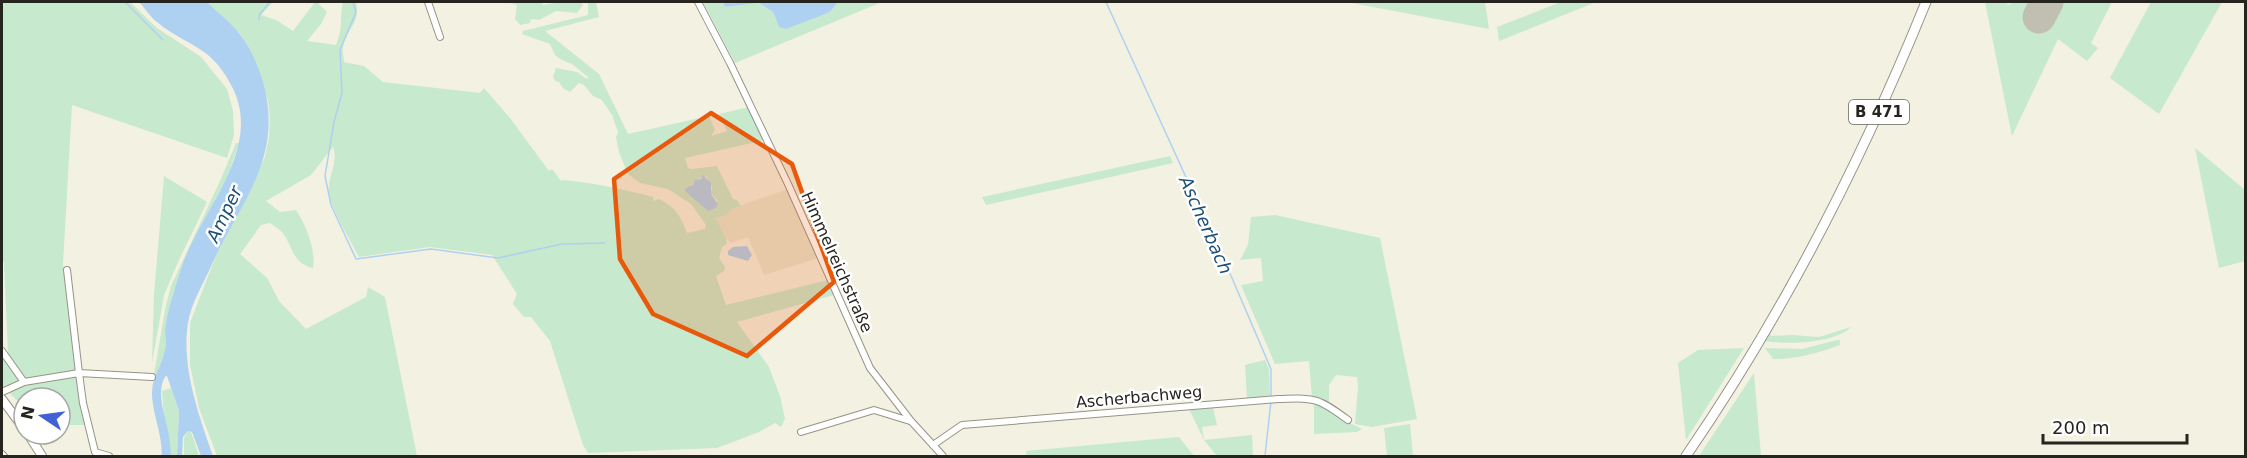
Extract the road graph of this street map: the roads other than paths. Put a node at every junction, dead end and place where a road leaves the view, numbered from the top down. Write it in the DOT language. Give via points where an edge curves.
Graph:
graph roads {
  1 [pos="428,2"];
  2 [pos="698,2"];
  3 [pos="1926,2"];
  4 [pos="440,37"];
  5 [pos="67,270"];
  6 [pos="2,351"];
  7 [pos="79,373"];
  8 [pos="152,377"];
  9 [pos="24,382"];
  10 [pos="2,392"];
  11 [pos="2,399"];
  12 [pos="12,413"];
  13 [pos="1348,420"];
  14 [pos="911,421"];
  15 [pos="801,432"];
  16 [pos="933,445"];
  17 [pos="109,456"];
  18 [pos="943,456"];
  19 [pos="1686,456"];
  1 -- 4 [label="street"];
  2 -- 14 [label="street, Himmelreichstraße" via="789,187 870,368"];
  3 -- 19 [label="highway, B 471" via="1886,98 1821,229 1753,352"];
  5 -- 7 [label="street"];
  6 -- 9 [label="street"];
  7 -- 8 [label="street"];
  7 -- 9 [label="street"];
  7 -- 17 [label="street" via="95,452"];
  9 -- 10 [label="street"];
  11 -- 12 [label="main road"];
  13 -- 16 [label="street, Ascherbachweg" via="1313,398 1271,399 962,425"];
  14 -- 15 [label="street" via="874,410"];
  14 -- 16 [label="street, Himmelreichstraße"];
  16 -- 18 [label="street, Himmelreichstraße"];
}
